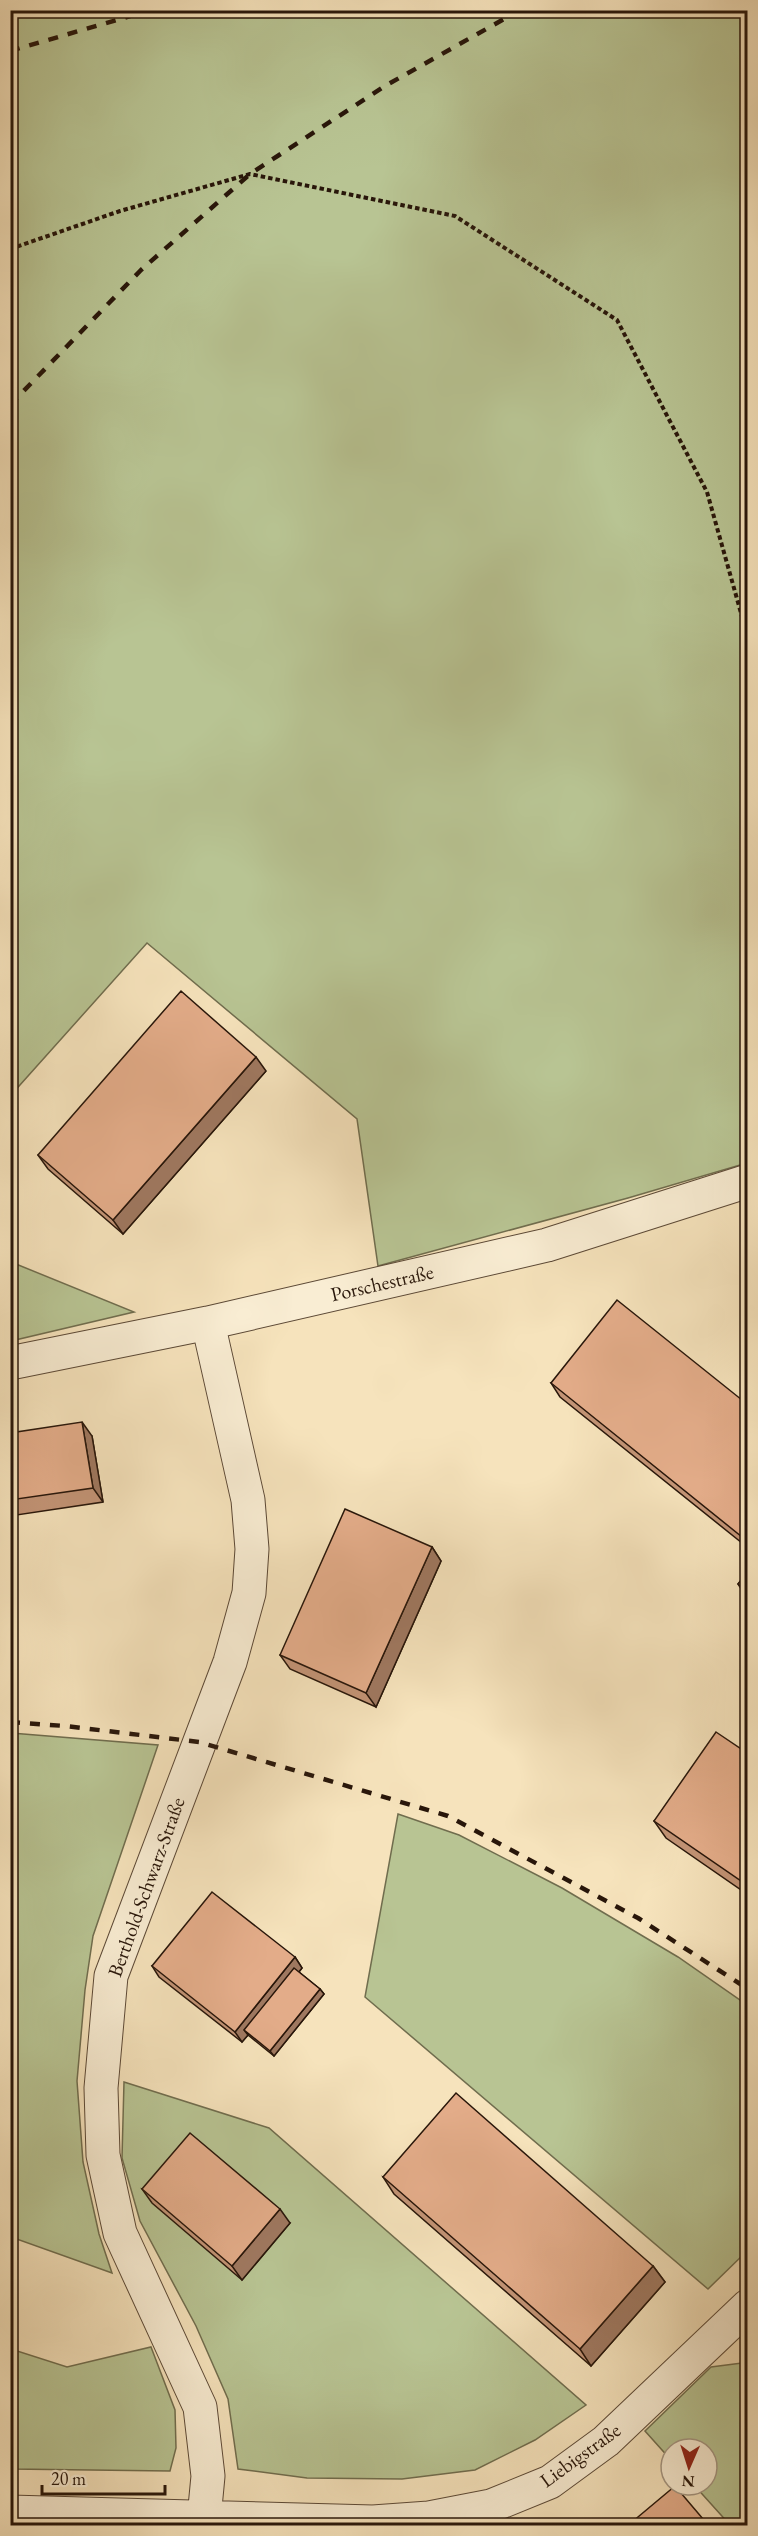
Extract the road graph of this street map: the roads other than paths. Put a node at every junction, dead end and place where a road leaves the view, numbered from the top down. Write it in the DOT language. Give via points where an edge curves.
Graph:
graph roads {
  1 [pos="747,1181"];
  2 [pos="208,1323"];
  3 [pos="10,1363"];
  4 [pos="742,2320"];
  5 [pos="10,2512"];
  6 [pos="204,2518"];
  1 -- 2 [label="street, Porschestraße" via="547,1245"];
  2 -- 3 [label="street, Porschestraße"];
  2 -- 6 [label="street, Berthold-Schwarz-Straße" via="248,1500 252,1549 249,1593 230,1662 111,1976 101,2088 104,2155 120,2233 200,2407 208,2476"];
  4 -- 6 [label="street, Liebigstraße" via="606,2441 550,2482 491,2506 429,2518 373,2522"];
  5 -- 6 [label="street, Liebigstraße"];
}
